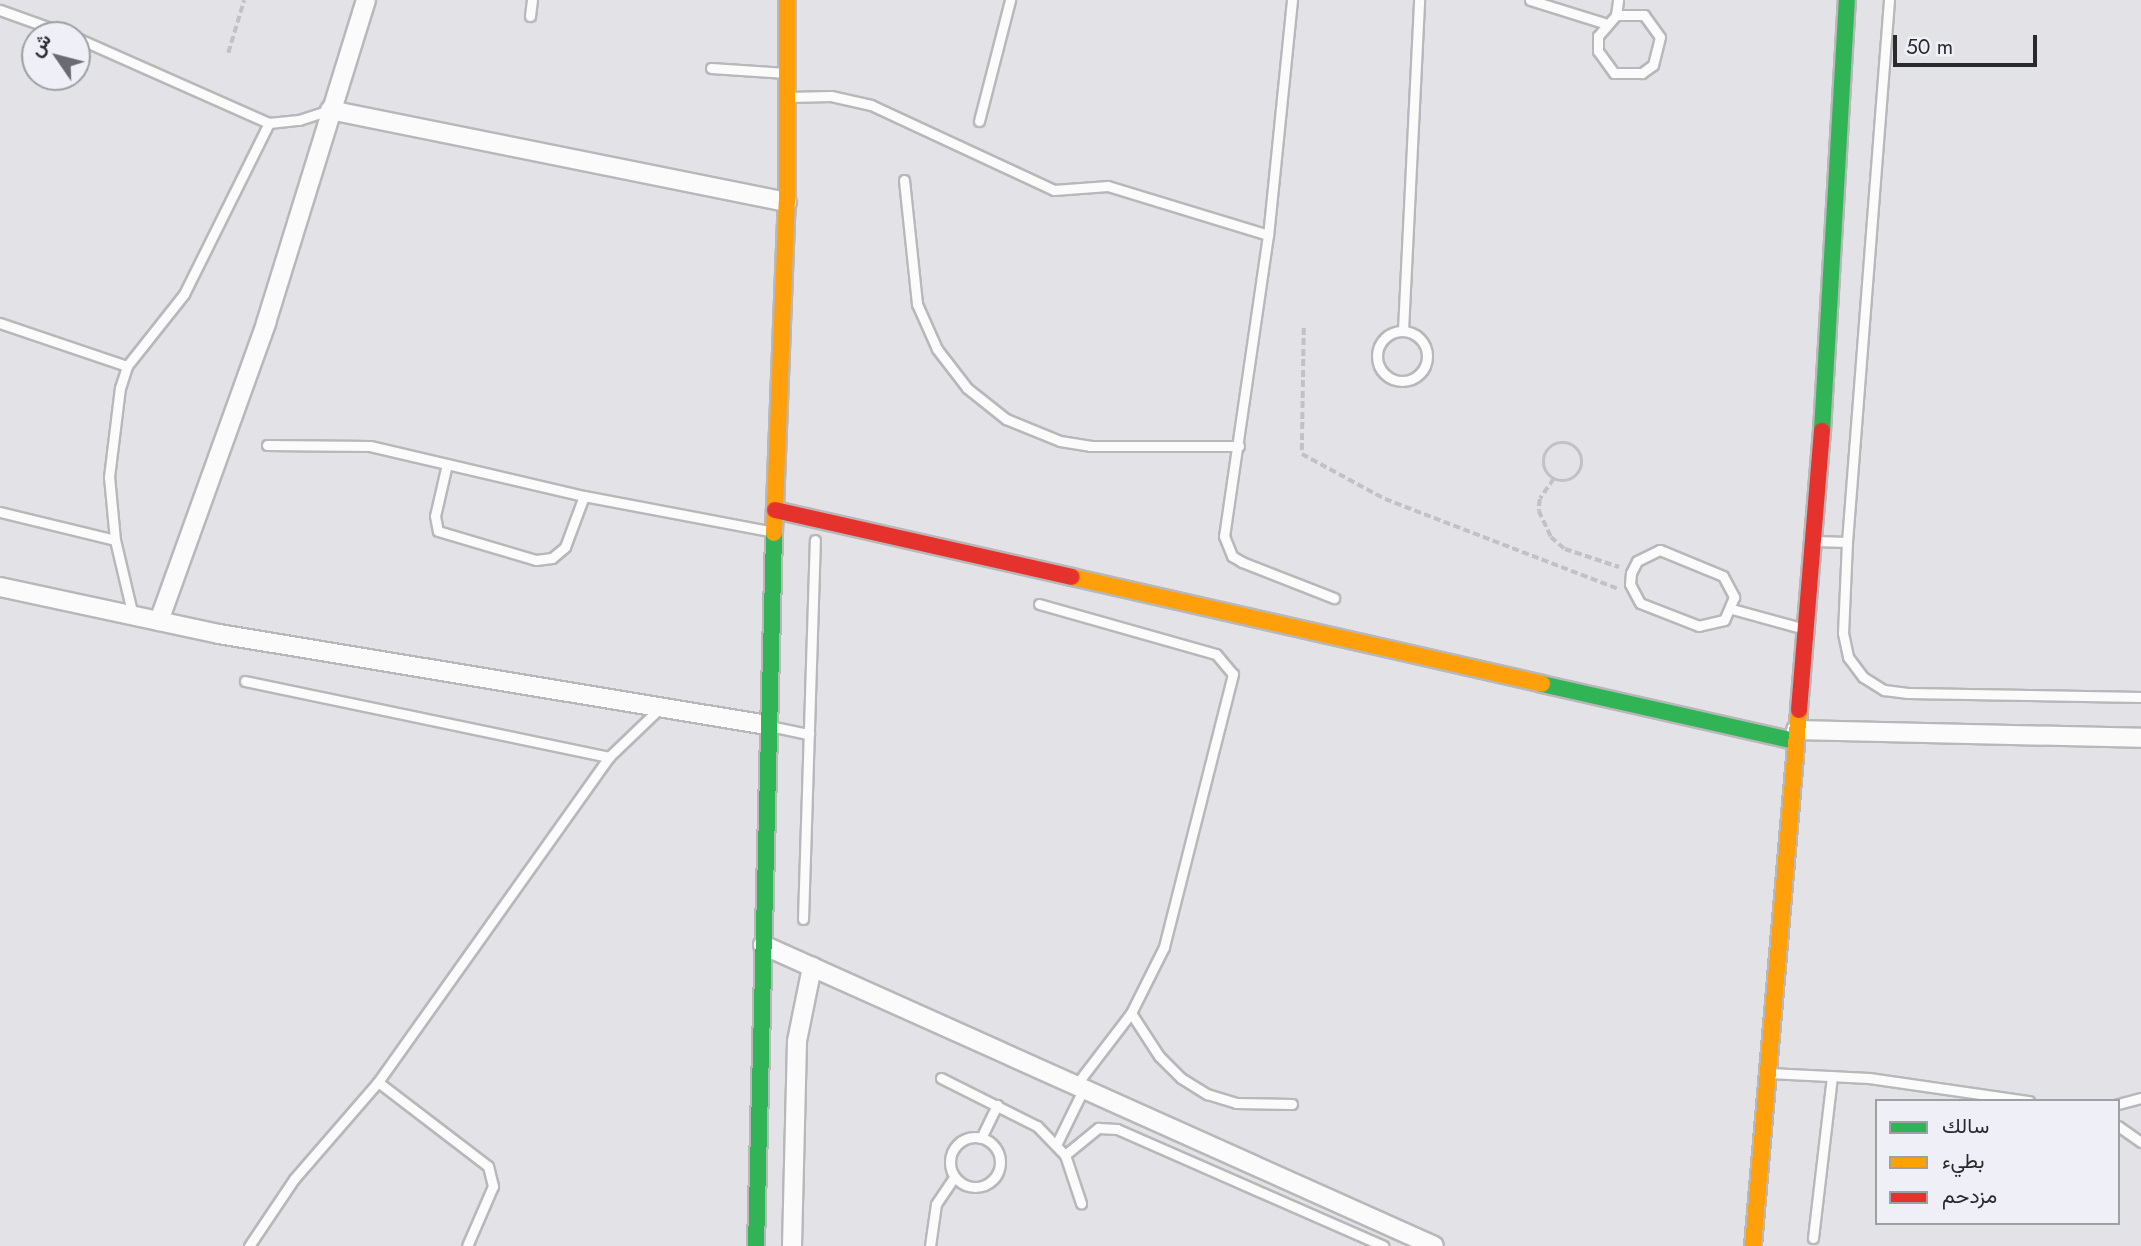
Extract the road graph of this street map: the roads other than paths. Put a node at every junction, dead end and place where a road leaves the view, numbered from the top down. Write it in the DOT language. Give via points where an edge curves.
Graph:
graph roads {
  1 [pos="366,0"];
  2 [pos="532,0"];
  3 [pos="787,0"];
  4 [pos="1010,0"];
  5 [pos="1292,0"];
  6 [pos="1419,0"];
  7 [pos="1530,0"];
  8 [pos="1618,0"];
  9 [pos="1847,0"];
  10 [pos="1889,0"];
  11 [pos="0,10"];
  12 [pos="1616,15"];
  13 [pos="530,16"];
  14 [pos="31,21"];
  15 [pos="1604,23"];
  16 [pos="91,44"];
  17 [pos="711,68"];
  18 [pos="786,73"];
  19 [pos="786,97"];
  20 [pos="330,110"];
  21 [pos="979,121"];
  22 [pos="269,123"];
  23 [pos="904,180"];
  24 [pos="787,202"];
  25 [pos="1268,235"];
  26 [pos="0,323"];
  27 [pos="1403,330"];
  28 [pos="127,366"];
  29 [pos="267,445"];
  30 [pos="1239,446"];
  31 [pos="447,464"];
  32 [pos="584,496"];
  33 [pos="775,510"];
  34 [pos="0,512"];
  35 [pos="774,532"];
  36 [pos="115,540"];
  37 [pos="815,541"];
  38 [pos="1814,541"];
  39 [pos="1847,542"];
  40 [pos="0,587"];
  41 [pos="1334,598"];
  42 [pos="1039,604"];
  43 [pos="1732,609"];
  44 [pos="133,616"];
  45 [pos="159,621"];
  46 [pos="1806,629"];
  47 [pos="245,681"];
  48 [pos="2141,697"];
  49 [pos="658,710"];
  50 [pos="767,725"];
  51 [pos="809,734"];
  52 [pos="1795,735"];
  53 [pos="2141,738"];
  54 [pos="609,758"];
  55 [pos="803,919"];
  56 [pos="763,945"];
  57 [pos="813,967"];
  58 [pos="1131,1013"];
  59 [pos="1768,1073"];
  60 [pos="1832,1076"];
  61 [pos="941,1078"];
  62 [pos="378,1082"];
  63 [pos="1080,1086"];
  64 [pos="2141,1098"];
  65 [pos="2013,1099"];
  66 [pos="2120,1103"];
  67 [pos="1292,1104"];
  68 [pos="997,1105"];
  69 [pos="2120,1127"];
  70 [pos="981,1138"];
  71 [pos="2141,1142"];
  72 [pos="1057,1143"];
  73 [pos="1065,1155"];
  74 [pos="954,1177"];
  75 [pos="1081,1203"];
  76 [pos="1813,1238"];
  77 [pos="249,1246"];
  78 [pos="467,1246"];
  79 [pos="756,1246"];
  80 [pos="792,1246"];
  81 [pos="930,1246"];
  82 [pos="1383,1246"];
  83 [pos="1434,1246"];
  84 [pos="1753,1246"];
  1 -- 20 [label="street"];
  2 -- 13 [label="lane"];
  3 -- 18 [label="street"];
  4 -- 21 [label="lane"];
  5 -- 25 [label="lane"];
  6 -- 27 [label="lane"];
  7 -- 15 [label="lane"];
  8 -- 12 [label="lane"];
  9 -- 38 [label="street"];
  10 -- 39 [label="lane"];
  11 -- 14 [label="lane"];
  12 -- 15 [label="lane"];
  12 -- 15 [label="lane" via="1644,15 1660,37 1654,65 1642,73 1614,73 1603,63 1598,36"];
  16 -- 22 [label="lane"];
  17 -- 18 [label="lane"];
  18 -- 19 [label="street"];
  19 -- 24 [label="street"];
  19 -- 25 [label="lane" via="831,96 871,105 1054,190 1108,186"];
  20 -- 22 [label="lane" via="299,121"];
  20 -- 24 [label="street"];
  20 -- 45 [label="street" via="270,313"];
  22 -- 28 [label="lane" via="184,294"];
  23 -- 30 [label="lane" via="917,304 937,349 967,388 1006,419 1060,441 1090,446"];
  24 -- 33 [label="street"];
  25 -- 30 [label="lane"];
  26 -- 28 [label="lane"];
  27 -- 27 [label="lane" via="1392,332 1378,349 1382,371 1402,381 1413,379 1427,362 1423,341"];
  28 -- 36 [label="lane" via="110,456"];
  29 -- 31 [label="lane" via="315,449 360,444"];
  30 -- 41 [label="lane" via="1226,547 1242,562"];
  31 -- 32 [label="lane"];
  31 -- 32 [label="lane" via="435,516 438,531 536,560 552,558 565,547"];
  32 -- 35 [label="lane"];
  33 -- 35 [label="street"];
  33 -- 52 [label="street"];
  34 -- 36 [label="lane"];
  35 -- 50 [label="street"];
  36 -- 44 [label="lane"];
  37 -- 51 [label="lane"];
  38 -- 39 [label="lane"];
  38 -- 46 [label="street"];
  39 -- 48 [label="lane" via="1843,633 1848,657 1863,677 1884,690"];
  40 -- 44 [label="street"];
  42 -- 58 [label="lane" via="1216,654 1233,674 1164,947"];
  43 -- 43 [label="lane" via="1734,597 1723,576 1673,553 1647,553 1630,573 1633,594 1649,609 1699,626 1712,626"];
  43 -- 46 [label="lane"];
  44 -- 45 [label="street"];
  45 -- 49 [label="street"];
  46 -- 52 [label="street"];
  47 -- 54 [label="lane"];
  49 -- 50 [label="street"];
  49 -- 54 [label="lane"];
  50 -- 51 [label="lane"];
  50 -- 56 [label="street"];
  51 -- 55 [label="lane"];
  52 -- 53 [label="street"];
  52 -- 59 [label="street"];
  54 -- 62 [label="lane"];
  56 -- 57 [label="street"];
  56 -- 79 [label="street"];
  57 -- 63 [label="street"];
  57 -- 80 [label="street" via="798,1029"];
  58 -- 63 [label="lane"];
  58 -- 67 [label="lane" via="1159,1056 1181,1078 1207,1094 1236,1103"];
  59 -- 60 [label="lane"];
  59 -- 84 [label="street"];
  60 -- 65 [label="lane"];
  60 -- 76 [label="lane"];
  61 -- 68 [label="lane"];
  62 -- 77 [label="lane" via="294,1179"];
  62 -- 78 [label="lane" via="488,1166 493,1186"];
  63 -- 72 [label="lane"];
  63 -- 83 [label="street"];
  64 -- 66 [label="lane"];
  68 -- 70 [label="lane"];
  68 -- 72 [label="lane" via="1037,1126"];
  69 -- 71 [label="lane"];
  70 -- 74 [label="lane" via="957,1145 950,1160"];
  70 -- 74 [label="lane" via="999,1156 997,1173 977,1187"];
  72 -- 73 [label="lane"];
  73 -- 75 [label="lane"];
  73 -- 82 [label="lane" via="1098,1128 1117,1129"];
  74 -- 81 [label="lane" via="936,1204"];
}
